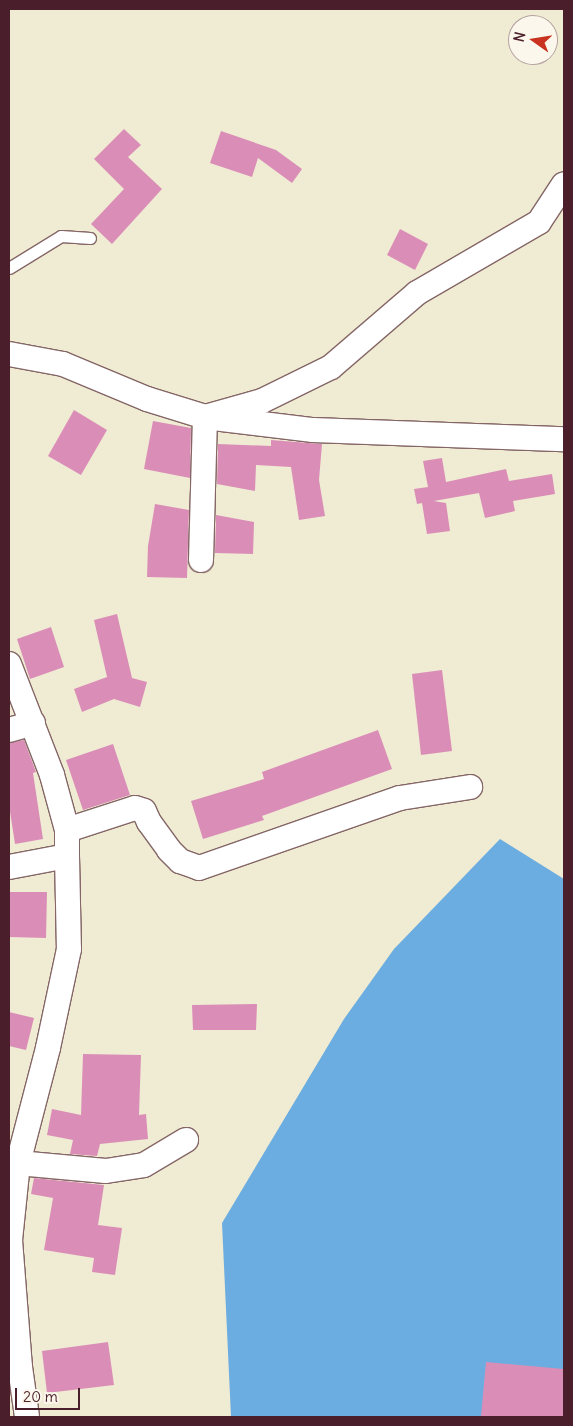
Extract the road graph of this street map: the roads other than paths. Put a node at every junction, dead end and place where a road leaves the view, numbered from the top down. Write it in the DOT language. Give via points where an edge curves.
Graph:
graph roads {
  1 [pos="562,195"];
  2 [pos="90,238"];
  3 [pos="9,268"];
  4 [pos="9,354"];
  5 [pos="205,417"];
  6 [pos="564,439"];
  7 [pos="201,560"];
  8 [pos="9,664"];
  9 [pos="33,723"];
  10 [pos="9,730"];
  11 [pos="470,788"];
  12 [pos="67,830"];
  13 [pos="68,856"];
  14 [pos="9,867"];
  15 [pos="186,1140"];
  16 [pos="18,1163"];
  17 [pos="27,1417"];
  1 -- 5 [label="street" via="539,222 417,293 331,367 262,401"];
  2 -- 3 [label="lane" via="61,236"];
  4 -- 5 [label="street" via="63,364 147,399"];
  5 -- 6 [label="street" via="312,430"];
  5 -- 7 [label="street"];
  8 -- 9 [label="street"];
  9 -- 10 [label="street"];
  9 -- 12 [label="street"];
  11 -- 12 [label="street" via="400,798 198,868 180,861 144,811 135,808"];
  12 -- 13 [label="street"];
  13 -- 14 [label="street"];
  13 -- 16 [label="street" via="69,948 48,1048"];
  15 -- 16 [label="street" via="144,1165 106,1171"];
  16 -- 17 [label="street" via="10,1240"];
}
